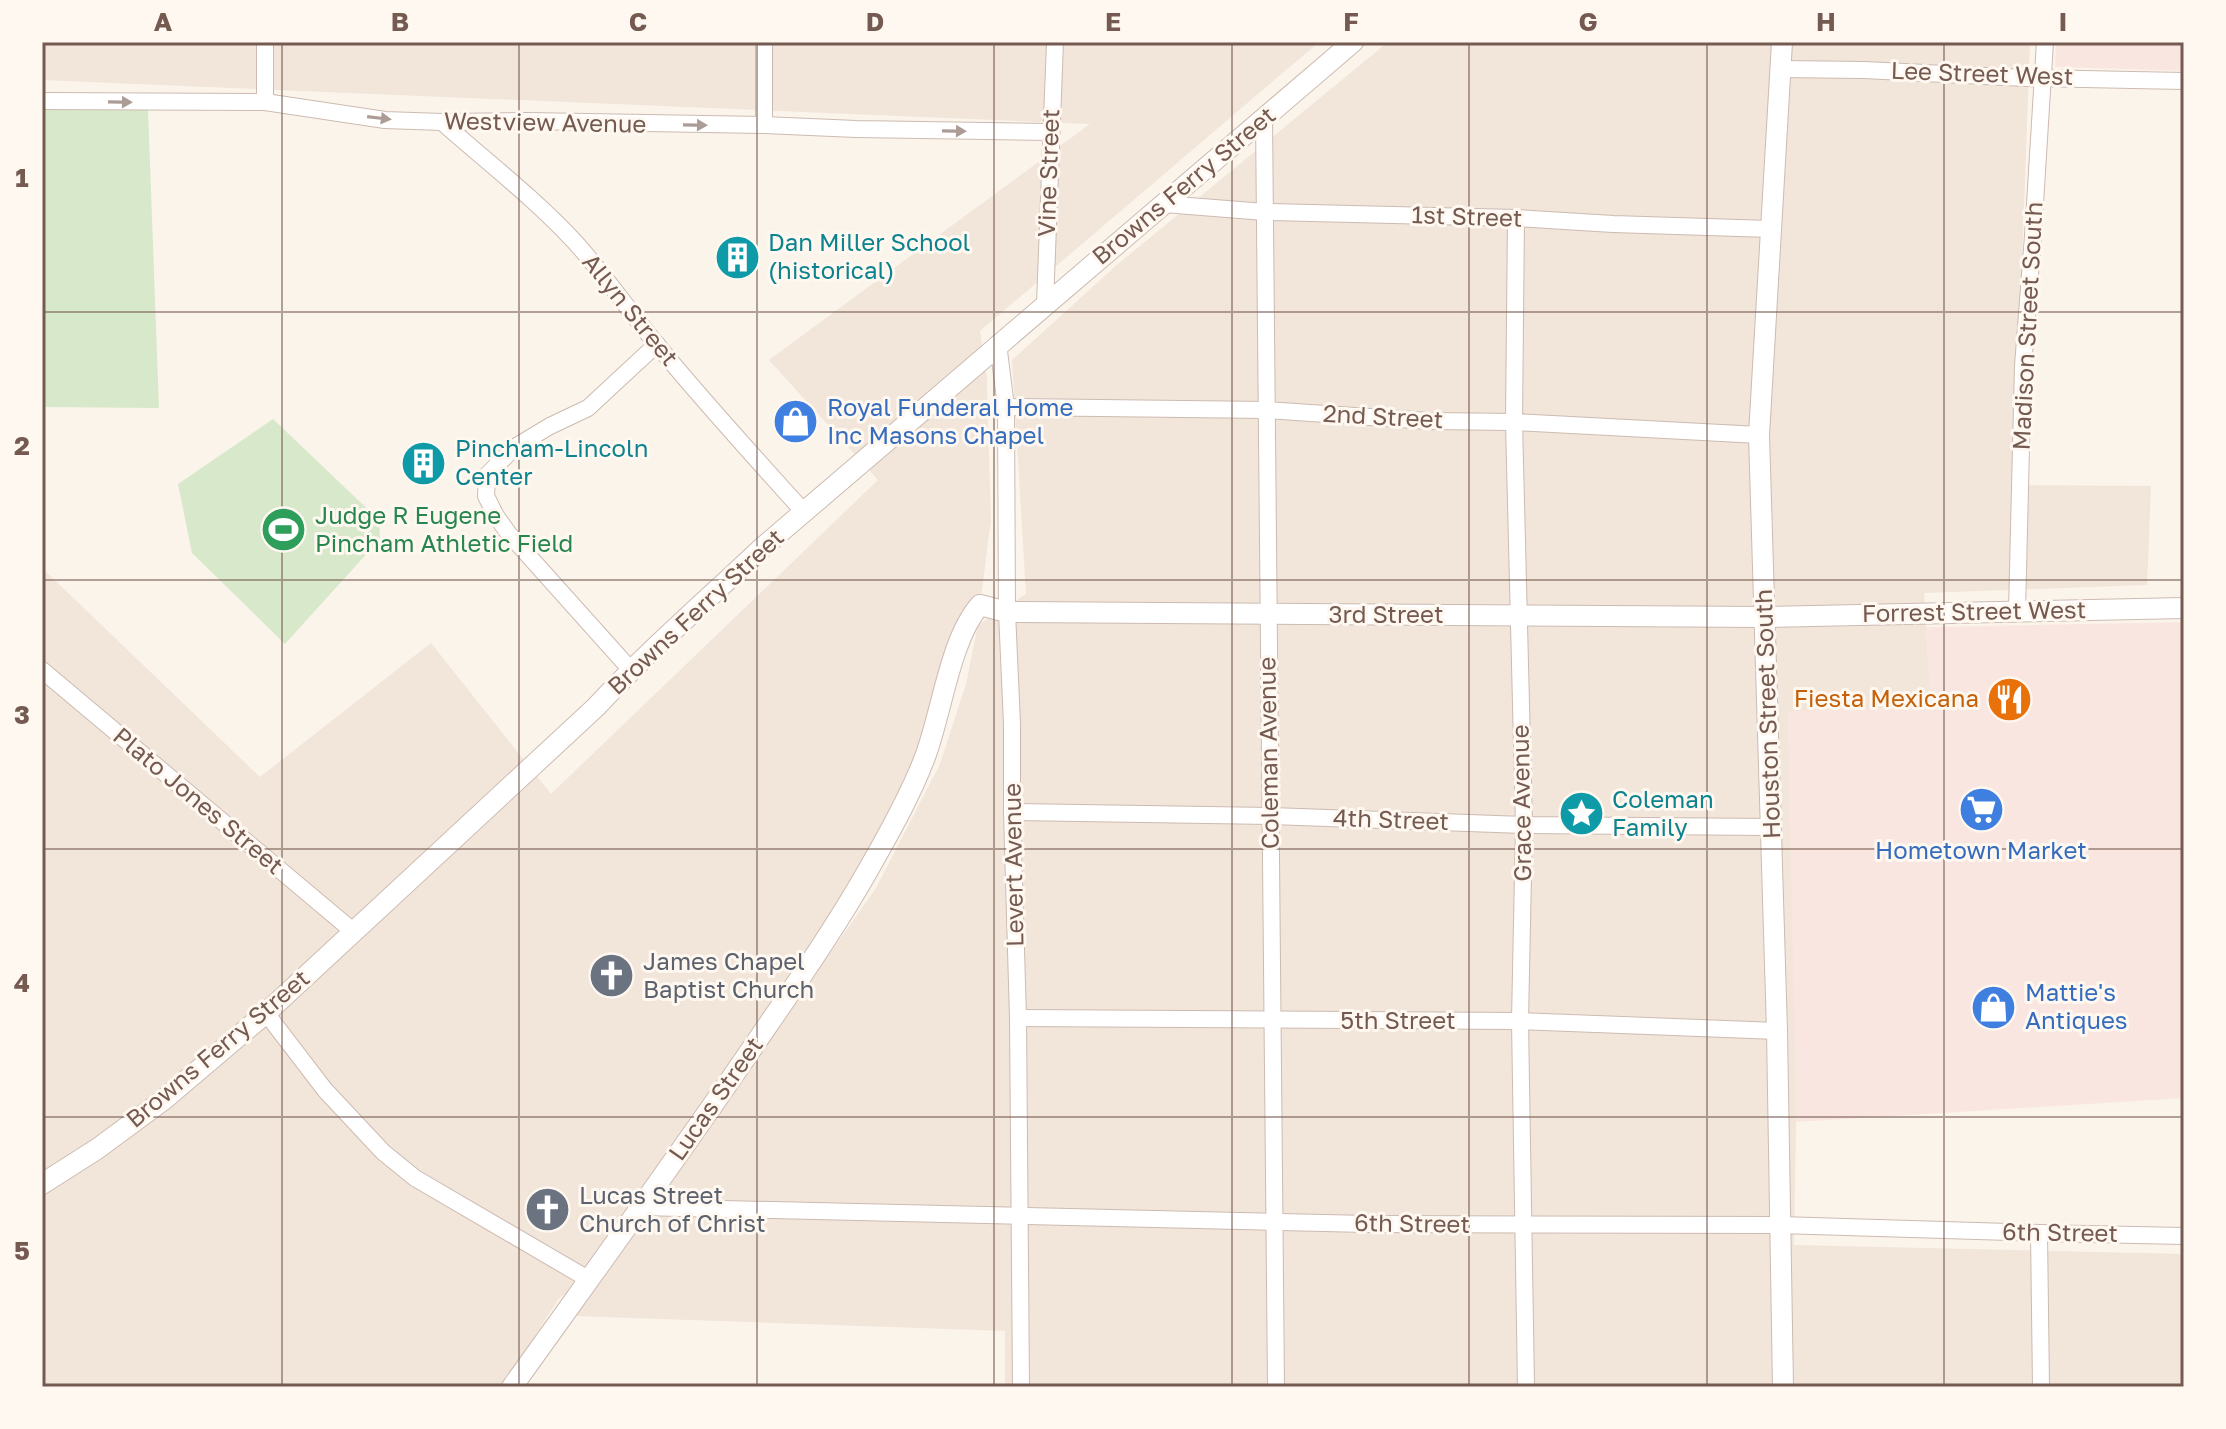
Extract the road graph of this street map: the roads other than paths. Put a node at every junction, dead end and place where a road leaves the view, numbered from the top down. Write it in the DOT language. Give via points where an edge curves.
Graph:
graph roads {
  1 [pos="265,42"];
  2 [pos="764,42"];
  3 [pos="1055,42"];
  4 [pos="1353,42"];
  5 [pos="1782,42"];
  6 [pos="2045,42"];
  7 [pos="1780,69"];
  8 [pos="2043,78"];
  9 [pos="2184,81"];
  10 [pos="42,101"];
  11 [pos="265,102"];
  12 [pos="1264,118"];
  13 [pos="442,122"];
  14 [pos="764,125"];
  15 [pos="1050,132"];
  16 [pos="1164,204"];
  17 [pos="1265,212"];
  18 [pos="1516,218"];
  19 [pos="1770,229"];
  20 [pos="1045,304"];
  21 [pos="998,343"];
  22 [pos="657,344"];
  23 [pos="1006,407"];
  24 [pos="1267,410"];
  25 [pos="1514,422"];
  26 [pos="1759,435"];
  27 [pos="803,511"];
  28 [pos="2184,608"];
  29 [pos="2017,611"];
  30 [pos="1007,612"];
  31 [pos="1267,614"];
  32 [pos="1518,616"];
  33 [pos="1765,617"];
  34 [pos="630,669"];
  35 [pos="42,670"];
  36 [pos="1012,812"];
  37 [pos="1271,816"];
  38 [pos="1524,825"];
  39 [pos="1770,827"];
  40 [pos="354,932"];
  41 [pos="266,1013"];
  42 [pos="1018,1018"];
  43 [pos="1272,1020"];
  44 [pos="1520,1021"];
  45 [pos="1777,1031"];
  46 [pos="42,1184"];
  47 [pos="640,1207"];
  48 [pos="1021,1217"];
  49 [pos="1274,1221"];
  50 [pos="1780,1225"];
  51 [pos="1523,1226"];
  52 [pos="2039,1233"];
  53 [pos="2184,1236"];
  54 [pos="588,1279"];
  55 [pos="512,1387"];
  56 [pos="1021,1387"];
  57 [pos="1276,1387"];
  58 [pos="1526,1387"];
  59 [pos="1783,1387"];
  60 [pos="2041,1387"];
  1 -- 11 [label="street"];
  2 -- 14 [label="street"];
  3 -- 15 [label="street, Vine Street"];
  4 -- 12 [label="street, Browns Ferry Street"];
  5 -- 7 [label="street, Houston Street South"];
  6 -- 8 [label="street, Madison Street South"];
  7 -- 8 [label="street, Lee Street West"];
  7 -- 19 [label="street, Houston Street South"];
  8 -- 9 [label="street, Lee Street West"];
  8 -- 29 [label="street, Madison Street South" via="2023,366"];
  10 -- 11 [label="street, Westview Avenue, one-way"];
  11 -- 13 [label="street, Westview Avenue, one-way" via="385,120"];
  12 -- 16 [label="street, Browns Ferry Street"];
  12 -- 17 [label="street, Coleman Avenue"];
  13 -- 14 [label="street, Westview Avenue, one-way"];
  13 -- 22 [label="street, Allyn Street" via="573,240"];
  14 -- 15 [label="street, Westview Avenue, one-way"];
  15 -- 20 [label="street, Vine Street"];
  16 -- 17 [label="street, 1st Street"];
  16 -- 20 [label="street, Browns Ferry Street"];
  17 -- 18 [label="street, 1st Street"];
  17 -- 24 [label="street, Coleman Avenue"];
  18 -- 19 [label="street, 1st Street"];
  18 -- 25 [label="street, Grace Avenue"];
  19 -- 26 [label="street, Houston Street South"];
  20 -- 21 [label="street, Browns Ferry Street"];
  21 -- 23 [label="street, Levert Avenue"];
  21 -- 27 [label="street, Browns Ferry Street"];
  22 -- 27 [label="street, Allyn Street"];
  22 -- 34 [label="street" via="588,408 515,447 487,475 486,496 509,534"];
  23 -- 24 [label="street, 2nd Street"];
  23 -- 30 [label="street, Levert Avenue"];
  24 -- 25 [label="street, 2nd Street"];
  24 -- 31 [label="street, Coleman Avenue"];
  25 -- 26 [label="street, 2nd Street"];
  25 -- 32 [label="street, Grace Avenue"];
  26 -- 33 [label="street, Houston Street South"];
  27 -- 34 [label="street, Browns Ferry Street"];
  28 -- 29 [label="street, Forrest Street West"];
  29 -- 33 [label="street, Forrest Street West"];
  30 -- 31 [label="street, 3rd Street"];
  30 -- 36 [label="street, Levert Avenue"];
  30 -- 47 [label="street, Lucas Street" via="980,605 969,617 925,757 870,867 804,972"];
  31 -- 32 [label="street, 3rd Street"];
  31 -- 37 [label="street, Coleman Avenue"];
  32 -- 33 [label="street, 3rd Street"];
  32 -- 38 [label="street, Grace Avenue"];
  33 -- 39 [label="street, Houston Street South"];
  34 -- 40 [label="street, Browns Ferry Street" via="596,707"];
  35 -- 40 [label="street, Plato Jones Street"];
  36 -- 37 [label="street, 4th Street"];
  36 -- 42 [label="street, Levert Avenue"];
  37 -- 38 [label="street, 4th Street"];
  37 -- 43 [label="street, Coleman Avenue"];
  38 -- 39 [label="street, 4th Street"];
  38 -- 44 [label="street, Grace Avenue"];
  39 -- 45 [label="street, Houston Street South"];
  40 -- 41 [label="street, Browns Ferry Street"];
  41 -- 46 [label="street, Browns Ferry Street" via="162,1101"];
  41 -- 54 [label="street" via="325,1090 383,1152 415,1178"];
  42 -- 43 [label="street, 5th Street"];
  42 -- 48 [label="street, Levert Avenue"];
  43 -- 44 [label="street, 5th Street"];
  43 -- 49 [label="street, Coleman Avenue"];
  44 -- 45 [label="street, 5th Street"];
  44 -- 51 [label="street, Grace Avenue"];
  45 -- 50 [label="street, Houston Street South"];
  47 -- 48 [label="street, 6th Street"];
  47 -- 54 [label="street, Lucas Street"];
  48 -- 49 [label="street, 6th Street"];
  48 -- 56 [label="street, Levert Avenue"];
  49 -- 51 [label="street, 6th Street"];
  49 -- 57 [label="street, Coleman Avenue"];
  50 -- 51 [label="street, 6th Street"];
  50 -- 52 [label="street, 6th Street"];
  50 -- 59 [label="street, Houston Street South"];
  51 -- 58 [label="street, Grace Avenue"];
  52 -- 53 [label="street, 6th Street"];
  52 -- 60 [label="street"];
  54 -- 55 [label="street, Lucas Street"];
}
